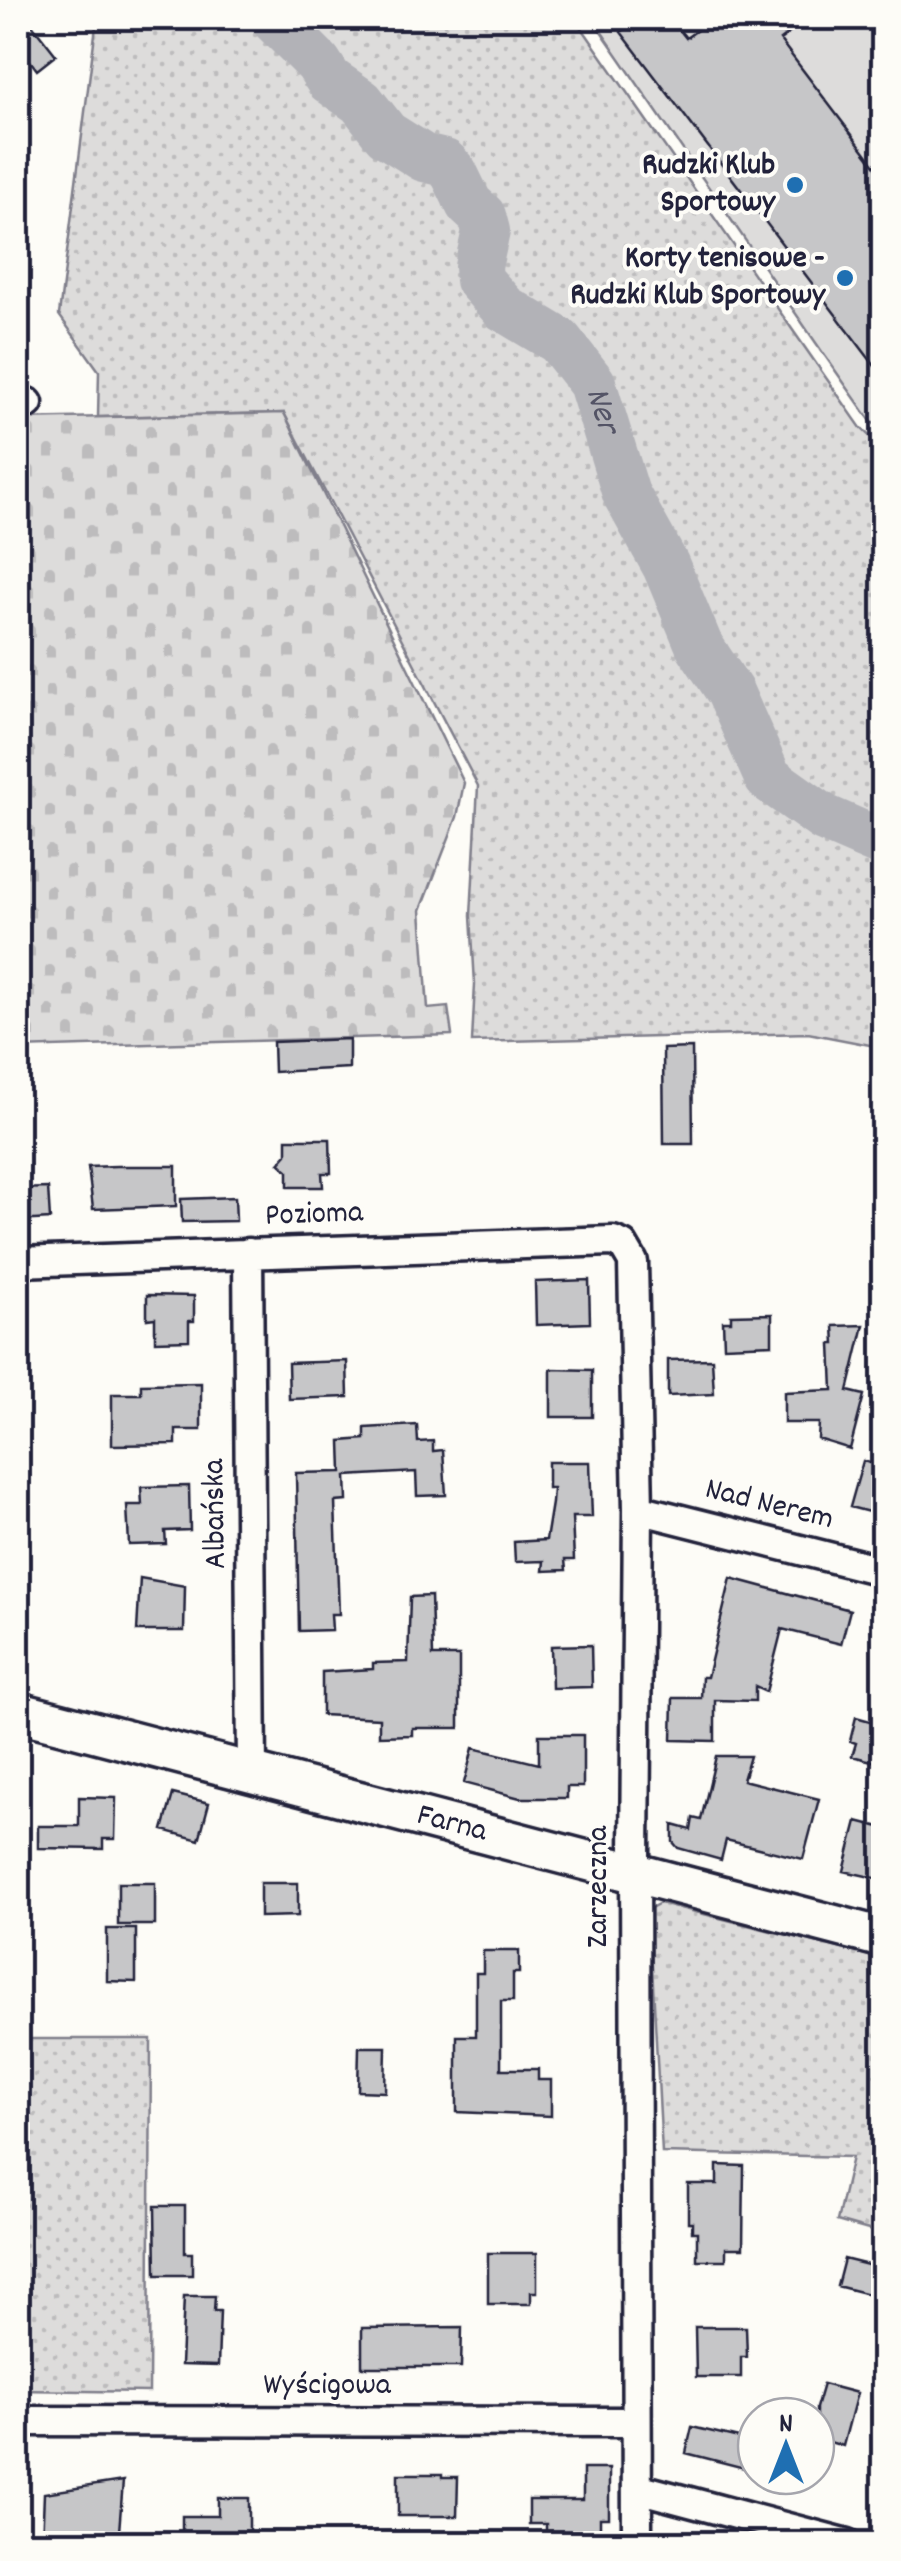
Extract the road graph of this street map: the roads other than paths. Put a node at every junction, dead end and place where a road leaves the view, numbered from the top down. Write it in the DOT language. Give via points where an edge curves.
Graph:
graph roads {
  1 [pos="613,1241"];
  2 [pos="248,1253"];
  3 [pos="18,1262"];
  4 [pos="638,1509"];
  5 [pos="884,1571"];
  6 [pos="18,1712"];
  7 [pos="252,1773"];
  8 [pos="635,1873"];
  9 [pos="884,1938"];
  10 [pos="18,2421"];
  11 [pos="636,2422"];
  12 [pos="636,2488"];
  13 [pos="637,2544"];
  14 [pos="848,2544"];
  1 -- 2 [label="street, Pozioma"];
  1 -- 4 [label="street, Zarzeczna" via="633,1262"];
  2 -- 3 [label="street, Pozioma"];
  2 -- 7 [label="street, Albańska"];
  4 -- 5 [label="street, Nad Nerem"];
  4 -- 8 [label="street, Zarzeczna"];
  6 -- 7 [label="street, Farna"];
  7 -- 8 [label="street, Farna"];
  8 -- 9 [label="street, Farna"];
  8 -- 11 [label="street, Zarzeczna"];
  10 -- 11 [label="street, Wyścigowa"];
  11 -- 12 [label="street, Zarzeczna"];
  12 -- 13 [label="street, Zarzeczna"];
  12 -- 14 [label="street"];
}
